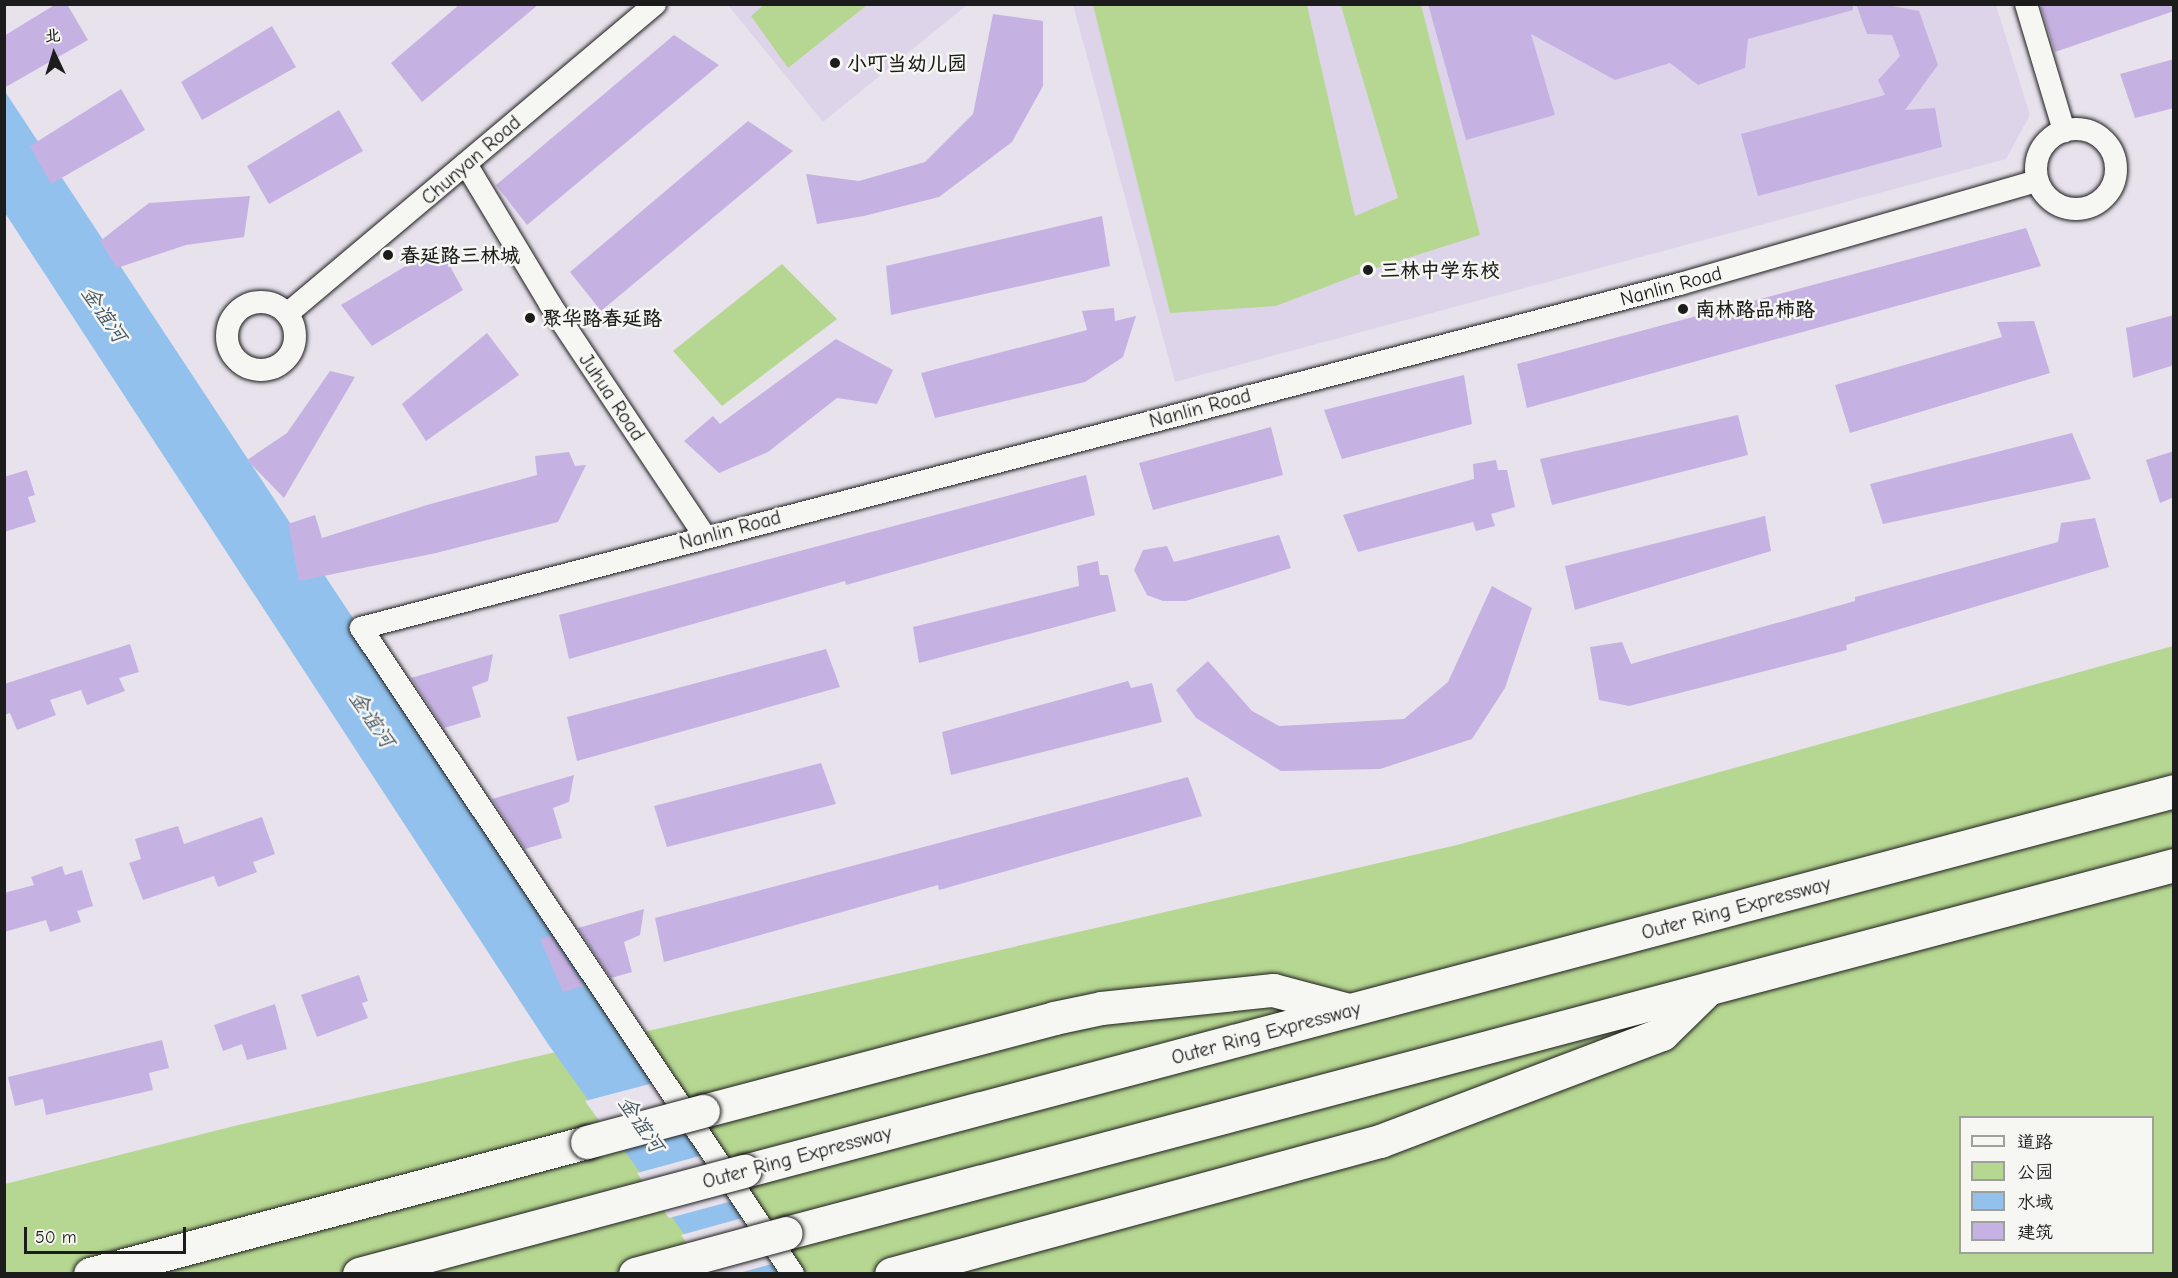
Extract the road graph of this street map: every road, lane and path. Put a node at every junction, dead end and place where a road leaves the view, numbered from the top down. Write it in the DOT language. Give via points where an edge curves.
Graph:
graph roads {
  1 [pos="655,4"];
  2 [pos="2026,4"];
  3 [pos="2064,131"];
  4 [pos="466,164"];
  5 [pos="2037,181"];
  6 [pos="287,314"];
  7 [pos="705,536"];
  8 [pos="2174,791"];
  9 [pos="2174,865"];
  10 [pos="1708,988"];
  11 [pos="1350,1011"];
  12 [pos="90,1274"];
  13 [pos="359,1274"];
  14 [pos="635,1274"];
  15 [pos="793,1274"];
  16 [pos="891,1274"];
  1 -- 4 [label="street, Chunyan Road"];
  2 -- 3 [label="street"];
  3 -- 5 [label="street" via="2040,151"];
  3 -- 5 [label="street" via="2080,129 2106,143 2114,158 2116,174 2111,188 2102,200 2087,208 2072,209 2057,205"];
  4 -- 6 [label="street, Chunyan Road"];
  4 -- 7 [label="street, Juhua Road" via="550,304"];
  5 -- 7 [label="street, Nanlin Road" via="1680,284"];
  7 -- 15 [label="street, Nanlin Road" via="361,628"];
  8 -- 11 [label="highway, Outer Ring Expressway"];
  9 -- 10 [label="highway"];
  10 -- 14 [label="highway, bridge"];
  10 -- 16 [label="highway" via="1662,1034 1380,1142"];
  11 -- 12 [label="highway, bridge" via="1273,990 1101,1008 1054,1017"];
  11 -- 13 [label="highway, Outer Ring Expressway, bridge"];
}
